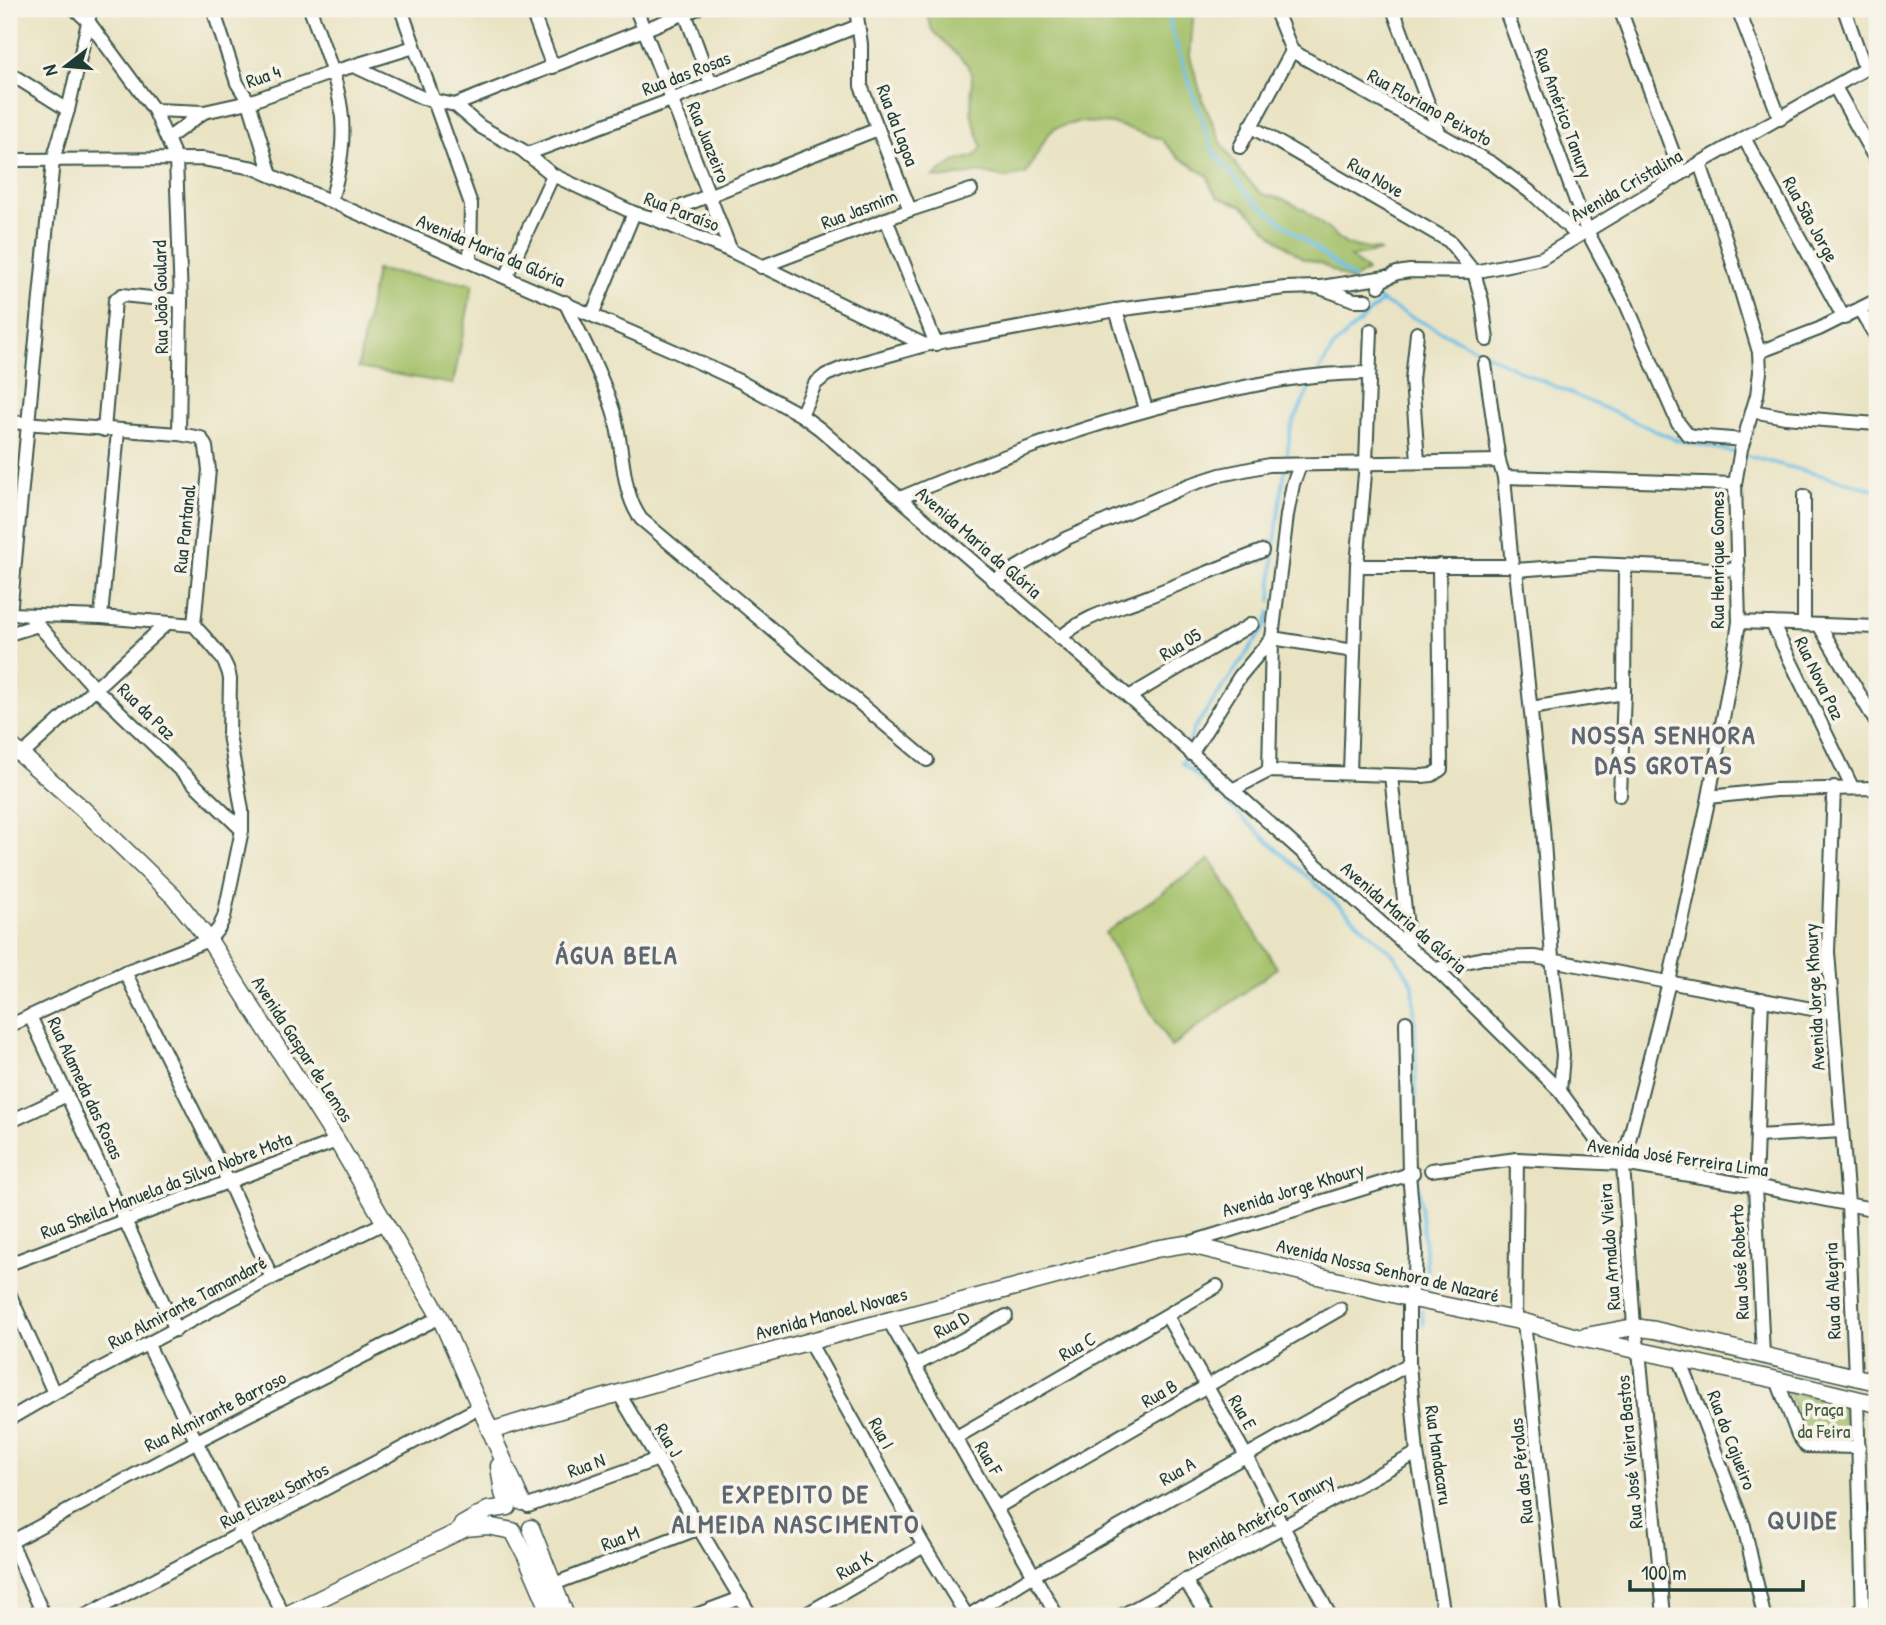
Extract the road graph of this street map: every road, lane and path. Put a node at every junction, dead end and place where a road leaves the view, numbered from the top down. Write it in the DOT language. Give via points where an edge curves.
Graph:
graph roads {
  1 [pos="75,9"];
  2 [pos="213,9"];
  3 [pos="310,9"];
  4 [pos="401,9"];
  5 [pos="531,9"];
  6 [pos="636,9"];
  7 [pos="856,9"];
  8 [pos="1275,9"];
  9 [pos="1393,9"];
  10 [pos="1505,9"];
  11 [pos="1620,9"];
  12 [pos="1738,9"];
  13 [pos="1844,9"];
  14 [pos="690,11"];
  15 [pos="90,15"];
  16 [pos="858,26"];
  17 [pos="644,29"];
  18 [pos="414,47"];
  19 [pos="1292,51"];
  20 [pos="1877,62"];
  21 [pos="354,66"];
  22 [pos="553,67"];
  23 [pos="1865,69"];
  24 [pos="333,72"];
  25 [pos="9,73"];
  26 [pos="711,84"];
  27 [pos="1835,88"];
  28 [pos="428,99"];
  29 [pos="671,100"];
  30 [pos="249,102"];
  31 [pos="455,106"];
  32 [pos="68,110"];
  33 [pos="154,110"];
  34 [pos="204,112"];
  35 [pos="1780,119"];
  36 [pos="1250,126"];
  37 [pos="878,129"];
  38 [pos="1440,135"];
  39 [pos="1744,138"];
  40 [pos="167,139"];
  41 [pos="1240,148"];
  42 [pos="527,154"];
  43 [pos="176,159"];
  44 [pos="9,160"];
  45 [pos="53,160"];
  46 [pos="1877,162"];
  47 [pos="1700,164"];
  48 [pos="1681,174"];
  49 [pos="271,175"];
  50 [pos="553,176"];
  51 [pos="971,190"];
  52 [pos="710,196"];
  53 [pos="331,200"];
  54 [pos="910,210"];
  55 [pos="634,213"];
  56 [pos="652,218"];
  57 [pos="886,219"];
  58 [pos="1583,233"];
  59 [pos="731,251"];
  60 [pos="470,262"];
  61 [pos="761,267"];
  62 [pos="1474,272"];
  63 [pos="506,276"];
  64 [pos="1318,287"];
  65 [pos="181,300"];
  66 [pos="1366,300"];
  67 [pos="1877,300"];
  68 [pos="565,302"];
  69 [pos="1116,310"];
  70 [pos="1860,310"];
  71 [pos="592,314"];
  72 [pos="1844,318"];
  73 [pos="1371,330"];
  74 [pos="1418,333"];
  75 [pos="1877,338"];
  76 [pos="1487,340"];
  77 [pos="931,344"];
  78 [pos="1759,352"];
  79 [pos="1485,364"];
  80 [pos="1368,373"];
  81 [pos="1146,410"];
  82 [pos="1752,411"];
  83 [pos="801,415"];
  84 [pos="9,422"];
  85 [pos="29,424"];
  86 [pos="1877,424"];
  87 [pos="104,430"];
  88 [pos="118,431"];
  89 [pos="179,434"];
  90 [pos="1743,444"];
  91 [pos="1418,461"];
  92 [pos="1499,461"];
  93 [pos="1366,462"];
  94 [pos="1296,466"];
  95 [pos="1504,477"];
  96 [pos="1736,480"];
  97 [pos="1804,496"];
  98 [pos="900,498"];
  99 [pos="1262,551"];
  100 [pos="1439,565"];
  101 [pos="1357,566"];
  102 [pos="1625,566"];
  103 [pos="1514,568"];
  104 [pos="1738,570"];
  105 [pos="993,581"];
  106 [pos="9,614"];
  107 [pos="101,617"];
  108 [pos="33,620"];
  109 [pos="1739,622"];
  110 [pos="1772,623"];
  111 [pos="166,624"];
  112 [pos="1252,624"];
  113 [pos="1804,624"];
  114 [pos="194,625"];
  115 [pos="1819,625"];
  116 [pos="1877,627"];
  117 [pos="9,634"];
  118 [pos="1060,638"];
  119 [pos="1272,638"];
  120 [pos="1354,651"];
  121 [pos="96,689"];
  122 [pos="1624,693"];
  123 [pos="1129,697"];
  124 [pos="1531,708"];
  125 [pos="1877,723"];
  126 [pos="9,744"];
  127 [pos="23,754"];
  128 [pos="1191,754"];
  129 [pos="927,760"];
  130 [pos="1269,771"];
  131 [pos="1350,772"];
  132 [pos="1391,775"];
  133 [pos="1852,787"];
  134 [pos="1834,788"];
  135 [pos="1877,788"];
  136 [pos="1232,790"];
  137 [pos="1620,794"];
  138 [pos="1709,797"];
  139 [pos="242,830"];
  140 [pos="209,940"];
  141 [pos="1409,948"];
  142 [pos="1552,959"];
  143 [pos="1436,968"];
  144 [pos="125,972"];
  145 [pos="1670,982"];
  146 [pos="1762,999"];
  147 [pos="1833,1013"];
  148 [pos="30,1016"];
  149 [pos="1406,1022"];
  150 [pos="9,1026"];
  151 [pos="1560,1091"];
  152 [pos="67,1095"];
  153 [pos="9,1122"];
  154 [pos="1842,1131"];
  155 [pos="1757,1136"];
  156 [pos="337,1141"];
  157 [pos="1517,1159"];
  158 [pos="1623,1164"];
  159 [pos="1431,1170"];
  160 [pos="1411,1173"];
  161 [pos="229,1183"];
  162 [pos="1755,1186"];
  163 [pos="1848,1204"];
  164 [pos="1877,1210"];
  165 [pos="127,1221"];
  166 [pos="386,1222"];
  167 [pos="1186,1244"];
  168 [pos="9,1264"];
  169 [pos="272,1278"];
  170 [pos="1217,1286"];
  171 [pos="9,1293"];
  172 [pos="1409,1298"];
  173 [pos="1340,1309"];
  174 [pos="1006,1316"];
  175 [pos="1167,1316"];
  176 [pos="440,1317"];
  177 [pos="888,1320"];
  178 [pos="1519,1321"];
  179 [pos="1634,1327"];
  180 [pos="176,1330"];
  181 [pos="1580,1338"];
  182 [pos="808,1340"];
  183 [pos="148,1345"];
  184 [pos="1639,1350"];
  185 [pos="1763,1355"];
  186 [pos="1680,1360"];
  187 [pos="1409,1364"];
  188 [pos="914,1366"];
  189 [pos="1855,1377"];
  190 [pos="1777,1380"];
  191 [pos="1877,1382"];
  192 [pos="1207,1388"];
  193 [pos="618,1392"];
  194 [pos="54,1393"];
  195 [pos="1857,1399"];
  196 [pos="1877,1404"];
  197 [pos="480,1407"];
  198 [pos="9,1419"];
  199 [pos="493,1436"];
  200 [pos="955,1438"];
  201 [pos="197,1441"];
  202 [pos="1859,1447"];
  203 [pos="1417,1452"];
  204 [pos="1245,1454"];
  205 [pos="658,1459"];
  206 [pos="519,1505"];
  207 [pos="996,1508"];
  208 [pos="531,1528"];
  209 [pos="700,1528"];
  210 [pos="1284,1528"];
  211 [pos="513,1531"];
  212 [pos="244,1533"];
  213 [pos="9,1541"];
  214 [pos="433,1543"];
  215 [pos="924,1546"];
  216 [pos="1034,1575"];
  217 [pos="1185,1580"];
  218 [pos="554,1584"];
  219 [pos="741,1598"];
  220 [pos="44,1616"];
  221 [pos="85,1616"];
  222 [pos="284,1616"];
  223 [pos="552,1616"];
  224 [pos="566,1616"];
  225 [pos="693,1616"];
  226 [pos="751,1616"];
  227 [pos="803,1616"];
  228 [pos="967,1616"];
  229 [pos="1058,1616"];
  230 [pos="1121,1616"];
  231 [pos="1207,1616"];
  232 [pos="1330,1616"];
  233 [pos="1444,1616"];
  234 [pos="1555,1616"];
  235 [pos="1664,1616"];
  236 [pos="1764,1616"];
  237 [pos="1863,1616"];
  1 -- 15 [label="street"];
  2 -- 30 [label="street" via="237,83"];
  3 -- 24 [label="street"];
  4 -- 18 [label="street"];
  5 -- 22 [label="street"];
  6 -- 17 [label="street, Rua Juazeiro"];
  7 -- 16 [label="street, Rua da Lagoa"];
  8 -- 19 [label="street"];
  9 -- 38 [label="street"];
  10 -- 58 [label="street, Rua Américo Tanury"];
  11 -- 48 [label="street"];
  12 -- 35 [label="street"];
  13 -- 23 [label="street"];
  14 -- 17 [label="street"];
  14 -- 26 [label="street"];
  15 -- 32 [label="street"];
  15 -- 33 [label="street"];
  16 -- 26 [label="street, Rua das Rosas"];
  16 -- 37 [label="street, Rua da Lagoa" via="861,86"];
  17 -- 22 [label="street"];
  17 -- 29 [label="street, Rua Juazeiro"];
  18 -- 21 [label="street"];
  18 -- 28 [label="street"];
  19 -- 36 [label="street"];
  19 -- 38 [label="street, Rua Floriano Peixoto"];
  20 -- 23 [label="street, Avenida Cristalina"];
  21 -- 24 [label="street"];
  21 -- 28 [label="street, Rua Paraíso"];
  22 -- 31 [label="street"];
  23 -- 27 [label="street, Avenida Cristalina"];
  24 -- 30 [label="street, Rua 4"];
  24 -- 53 [label="street" via="344,127"];
  25 -- 32 [label="street"];
  26 -- 29 [label="street, Rua das Rosas"];
  27 -- 35 [label="street, Avenida Cristalina"];
  27 -- 46 [label="street"];
  28 -- 31 [label="street, Rua Paraíso"];
  28 -- 60 [label="street" via="472,210"];
  29 -- 42 [label="street, Rua das Rosas"];
  29 -- 52 [label="street, Rua Juazeiro"];
  30 -- 34 [label="street, Rua 4"];
  30 -- 49 [label="street"];
  31 -- 42 [label="street, Rua Paraíso"];
  32 -- 45 [label="street"];
  33 -- 34 [label="street, Rua 4"];
  33 -- 40 [label="street"];
  34 -- 40 [label="street, Rua 4"];
  35 -- 39 [label="street, Avenida Cristalina"];
  36 -- 41 [label="street"];
  36 -- 62 [label="street, Rua Nove" via="1449,241"];
  37 -- 52 [label="street"];
  37 -- 54 [label="street, Rua da Lagoa"];
  38 -- 58 [label="street, Rua Floriano Peixoto" via="1493,164"];
  39 -- 47 [label="street, Avenida Cristalina"];
  39 -- 72 [label="street, Rua São Jorge"];
  40 -- 43 [label="street"];
  42 -- 50 [label="street, Rua Paraíso"];
  43 -- 45 [label="street, Avenida Maria da Glória"];
  43 -- 49 [label="street, Avenida Maria da Glória" via="221,161"];
  43 -- 65 [label="street, Rua João Goulard"];
  44 -- 45 [label="street, Avenida Maria da Glória"];
  45 -- 85 [label="street"];
  47 -- 48 [label="street, Avenida Cristalina"];
  47 -- 78 [label="street, Rua Henrique Gomes"];
  48 -- 58 [label="street, Avenida Cristalina"];
  49 -- 53 [label="street, Avenida Maria da Glória"];
  50 -- 55 [label="street, Rua Paraíso"];
  50 -- 63 [label="street"];
  51 -- 54 [label="street, Rua Jasmim"];
  52 -- 56 [label="street"];
  52 -- 59 [label="street, Rua Juazeiro"];
  53 -- 60 [label="street, Avenida Maria da Glória"];
  54 -- 57 [label="street, Rua Jasmim"];
  55 -- 56 [label="street, Rua Paraíso"];
  55 -- 71 [label="street"];
  56 -- 59 [label="street, Rua Paraíso"];
  57 -- 61 [label="street, Rua Jasmim"];
  57 -- 77 [label="street"];
  58 -- 62 [label="street, Avenida Cristalina" via="1542,258"];
  58 -- 90 [label="street" via="1628,306 1682,429 1693,436"];
  59 -- 61 [label="street, Rua Paraíso"];
  60 -- 63 [label="street, Avenida Maria da Glória"];
  61 -- 77 [label="street, Rua Paraíso"];
  62 -- 64 [label="street, Avenida Cristalina" via="1410,271 1383,282"];
  62 -- 76 [label="street"];
  63 -- 68 [label="street, Avenida Maria da Glória"];
  64 -- 66 [label="street"];
  64 -- 69 [label="street, Avenida Cristalina"];
  65 -- 87 [label="street" via="122,295 115,300"];
  65 -- 89 [label="street, Rua João Goulard"];
  67 -- 70 [label="street"];
  68 -- 71 [label="street, Avenida Maria da Glória"];
  68 -- 129 [label="street" via="614,413 628,492 640,519"];
  69 -- 77 [label="street, Avenida Cristalina"];
  69 -- 81 [label="street"];
  70 -- 72 [label="street"];
  70 -- 75 [label="street"];
  71 -- 83 [label="street, Avenida Maria da Glória"];
  72 -- 78 [label="street"];
  73 -- 80 [label="street"];
  74 -- 91 [label="street" via="1412,396"];
  77 -- 83 [label="street, Avenida Cristalina" via="826,375 816,384"];
  78 -- 82 [label="street, Rua Henrique Gomes"];
  79 -- 92 [label="street"];
  80 -- 81 [label="street" via="1307,375"];
  80 -- 93 [label="street"];
  81 -- 98 [label="street" via="1026,448"];
  82 -- 86 [label="street"];
  82 -- 90 [label="street, Rua Henrique Gomes"];
  83 -- 98 [label="street, Avenida Maria da Glória"];
  84 -- 85 [label="street"];
  85 -- 87 [label="street"];
  85 -- 106 [label="street"];
  87 -- 88 [label="street"];
  88 -- 89 [label="street"];
  88 -- 107 [label="street"];
  89 -- 114 [label="street, Rua Pantanal" via="201,438 209,470"];
  90 -- 96 [label="street, Rua Henrique Gomes"];
  91 -- 92 [label="street"];
  91 -- 93 [label="street"];
  92 -- 95 [label="street"];
  93 -- 94 [label="street"];
  93 -- 101 [label="street"];
  94 -- 105 [label="street" via="1269,465 1200,482 1098,524"];
  94 -- 119 [label="street"];
  95 -- 96 [label="street"];
  95 -- 103 [label="street"];
  96 -- 104 [label="street, Rua Henrique Gomes"];
  97 -- 113 [label="street"];
  98 -- 105 [label="street, Avenida Maria da Glória"];
  99 -- 118 [label="street" via="1092,615"];
  100 -- 101 [label="street"];
  100 -- 103 [label="street"];
  100 -- 132 [label="street" via="1441,769 1432,775"];
  101 -- 120 [label="street"];
  102 -- 103 [label="street"];
  102 -- 104 [label="street"];
  102 -- 122 [label="street"];
  103 -- 124 [label="street"];
  104 -- 109 [label="street, Rua Henrique Gomes"];
  105 -- 118 [label="street, Avenida Maria da Glória"];
  106 -- 108 [label="street"];
  107 -- 108 [label="street"];
  107 -- 111 [label="street"];
  108 -- 117 [label="street"];
  108 -- 121 [label="street, Rua da Paz"];
  109 -- 110 [label="street"];
  109 -- 138 [label="street, Rua Henrique Gomes"];
  110 -- 113 [label="street"];
  110 -- 133 [label="street, Rua Nova Paz"];
  111 -- 114 [label="street"];
  111 -- 121 [label="street"];
  112 -- 123 [label="street, Rua 05"];
  113 -- 115 [label="street"];
  114 -- 139 [label="street" via="229,671 229,736"];
  115 -- 116 [label="street"];
  115 -- 125 [label="street"];
  118 -- 123 [label="street, Avenida Maria da Glória"];
  119 -- 120 [label="street"];
  119 -- 128 [label="street" via="1240,676"];
  119 -- 130 [label="street"];
  120 -- 131 [label="street"];
  121 -- 127 [label="street"];
  121 -- 139 [label="street, Rua da Paz"];
  122 -- 124 [label="street"];
  122 -- 137 [label="street"];
  123 -- 128 [label="street, Avenida Maria da Glória"];
  124 -- 142 [label="street"];
  126 -- 127 [label="street, Avenida Gaspar de Lemos"];
  127 -- 140 [label="street, Avenida Gaspar de Lemos" via="174,897"];
  128 -- 136 [label="street, Avenida Maria da Glória"];
  130 -- 131 [label="street"];
  130 -- 136 [label="street"];
  131 -- 132 [label="street"];
  132 -- 141 [label="street"];
  133 -- 134 [label="street"];
  133 -- 135 [label="street"];
  134 -- 138 [label="street"];
  134 -- 147 [label="street, Avenida Jorge Khoury" via="1828,952"];
  136 -- 141 [label="street, Avenida Maria da Glória"];
  138 -- 145 [label="street, Rua Henrique Gomes"];
  139 -- 140 [label="street" via="225,917"];
  140 -- 144 [label="street"];
  140 -- 156 [label="street, Avenida Gaspar de Lemos"];
  141 -- 143 [label="street, Avenida Maria da Glória"];
  142 -- 143 [label="street" via="1483,958"];
  142 -- 145 [label="street"];
  142 -- 151 [label="street" via="1563,1055"];
  143 -- 151 [label="street, Avenida Maria da Glória"];
  144 -- 148 [label="street"];
  144 -- 161 [label="street"];
  145 -- 146 [label="street"];
  145 -- 158 [label="street, Rua Henrique Gomes"];
  146 -- 147 [label="street"];
  146 -- 155 [label="street, Rua José Roberto"];
  147 -- 154 [label="street, Avenida Jorge Khoury"];
  148 -- 150 [label="street"];
  148 -- 152 [label="street, Rua Alameda das Rosas"];
  149 -- 160 [label="street, Rua Mandacaru"];
  151 -- 158 [label="street, Avenida Maria da Glória" via="1596,1140"];
  152 -- 153 [label="street"];
  152 -- 165 [label="street, Rua Alameda das Rosas"];
  154 -- 155 [label="street"];
  154 -- 163 [label="street, Avenida Jorge Khoury"];
  155 -- 162 [label="street, Rua José Roberto"];
  156 -- 161 [label="street, Rua Sheila Manuela da Silva Nobre Mota"];
  156 -- 166 [label="street, Avenida Gaspar de Lemos"];
  157 -- 158 [label="street, Avenida José Ferreira Lima"];
  157 -- 159 [label="street, Avenida José Ferreira Lima"];
  157 -- 178 [label="street, Rua das Pérolas"];
  158 -- 162 [label="street, Avenida José Ferreira Lima"];
  158 -- 179 [label="street, Rua Arnaldo Vieira"];
  160 -- 167 [label="street, Avenida Jorge Khoury"];
  160 -- 172 [label="street, Rua Mandacaru" via="1416,1251"];
  161 -- 165 [label="street, Rua Sheila Manuela da Silva Nobre Mota"];
  161 -- 169 [label="street"];
  162 -- 163 [label="street, Avenida José Ferreira Lima"];
  162 -- 185 [label="street, Rua José Roberto"];
  163 -- 164 [label="street, Avenida José Ferreira Lima"];
  163 -- 189 [label="street, Rua da Alegria"];
  165 -- 168 [label="street, Rua Sheila Manuela da Silva Nobre Mota"];
  165 -- 180 [label="street, Rua Alameda das Rosas"];
  166 -- 169 [label="street, Rua Almirante Tamandaré"];
  166 -- 176 [label="street, Avenida Gaspar de Lemos"];
  167 -- 172 [label="street, Avenida Nossa Senhora de Nazaré"];
  167 -- 177 [label="street, Avenida Manoel Novaes"];
  169 -- 180 [label="street, Rua Almirante Tamandaré"];
  170 -- 175 [label="street, Rua C"];
  171 -- 194 [label="street"];
  172 -- 178 [label="street, Avenida Nossa Senhora de Nazaré"];
  172 -- 187 [label="street, Rua Mandacaru"];
  173 -- 192 [label="street, Rua B"];
  174 -- 188 [label="street, Rua D"];
  175 -- 192 [label="street, Rua E"];
  175 -- 200 [label="street, Rua C"];
  176 -- 197 [label="street, Avenida Gaspar de Lemos"];
  176 -- 201 [label="street, Rua Almirante Barroso"];
  177 -- 182 [label="street, Avenida Manoel Novaes"];
  177 -- 188 [label="street, Rua F"];
  178 -- 181 [label="street, Avenida Nossa Senhora de Nazaré"];
  178 -- 234 [label="street, Rua das Pérolas"];
  179 -- 181 [label="street, Avenida Nossa Senhora de Nazaré"];
  179 -- 184 [label="street, Rua José Vieira Bastos"];
  179 -- 185 [label="street, Avenida Nossa Senhora de Nazaré"];
  180 -- 183 [label="street, Rua Almirante Tamandaré"];
  181 -- 184 [label="street, Avenida Nossa Senhora de Nazaré"];
  182 -- 193 [label="street, Avenida Manoel Novaes"];
  182 -- 215 [label="street, Rua I"];
  183 -- 194 [label="street, Rua Almirante Tamandaré"];
  183 -- 201 [label="street"];
  184 -- 186 [label="street, Avenida Nossa Senhora de Nazaré"];
  184 -- 235 [label="street, Rua José Vieira Bastos"];
  185 -- 189 [label="street, Avenida Nossa Senhora de Nazaré"];
  186 -- 190 [label="street, Avenida Nossa Senhora de Nazaré"];
  186 -- 236 [label="street, Rua do Cajueiro" via="1744,1526"];
  187 -- 203 [label="street, Rua Mandacaru"];
  187 -- 204 [label="street, Rua A"];
  188 -- 200 [label="street, Rua F"];
  189 -- 191 [label="street, Avenida Nossa Senhora de Nazaré"];
  190 -- 195 [label="street, Avenida Nossa Senhora de Nazaré"];
  190 -- 202 [label="street" via="1806,1446"];
  192 -- 204 [label="street, Rua E"];
  192 -- 207 [label="street, Rua B"];
  193 -- 199 [label="street, Avenida Manoel Novaes"];
  193 -- 205 [label="street, Rua J"];
  194 -- 198 [label="street, Rua Almirante Tamandaré"];
  195 -- 196 [label="street, Avenida Nossa Senhora de Nazaré"];
  195 -- 202 [label="street"];
  197 -- 199 [label="street, Avenida Gaspar de Lemos"];
  197 -- 212 [label="street, Rua Elizeu Santos"];
  199 -- 206 [label="street, Avenida Gaspar de Lemos"];
  200 -- 207 [label="street, Rua F"];
  201 -- 212 [label="street"];
  201 -- 213 [label="street, Rua Almirante Barroso"];
  202 -- 237 [label="street"];
  203 -- 210 [label="street, Avenida Américo Tanury"];
  203 -- 233 [label="street, Rua Mandacaru"];
  204 -- 210 [label="street, Rua E"];
  204 -- 216 [label="street, Rua A"];
  205 -- 206 [label="street, Rua N"];
  205 -- 209 [label="street, Rua J"];
  206 -- 208 [label="street" via="533,1515"];
  206 -- 211 [label="street" via="504,1512"];
  206 -- 214 [label="street" via="488,1510"];
  207 -- 216 [label="street, Rua F"];
  208 -- 211 [label="street"];
  208 -- 218 [label="street"];
  209 -- 218 [label="street, Rua M"];
  209 -- 219 [label="street, Rua J"];
  210 -- 217 [label="street, Avenida Américo Tanury"];
  210 -- 232 [label="street, Rua E"];
  211 -- 214 [label="street" via="476,1526"];
  211 -- 223 [label="street"];
  212 -- 221 [label="street, Rua Elizeu Santos"];
  212 -- 222 [label="street"];
  213 -- 220 [label="street"];
  214 -- 222 [label="street"];
  215 -- 227 [label="street, Rua K"];
  215 -- 228 [label="street, Rua I"];
  216 -- 228 [label="street, Rua A"];
  216 -- 229 [label="street, Rua F"];
  217 -- 230 [label="street, Avenida Américo Tanury"];
  217 -- 231 [label="street"];
  218 -- 224 [label="street"];
  219 -- 225 [label="street"];
  219 -- 226 [label="street, Rua J"];
}
